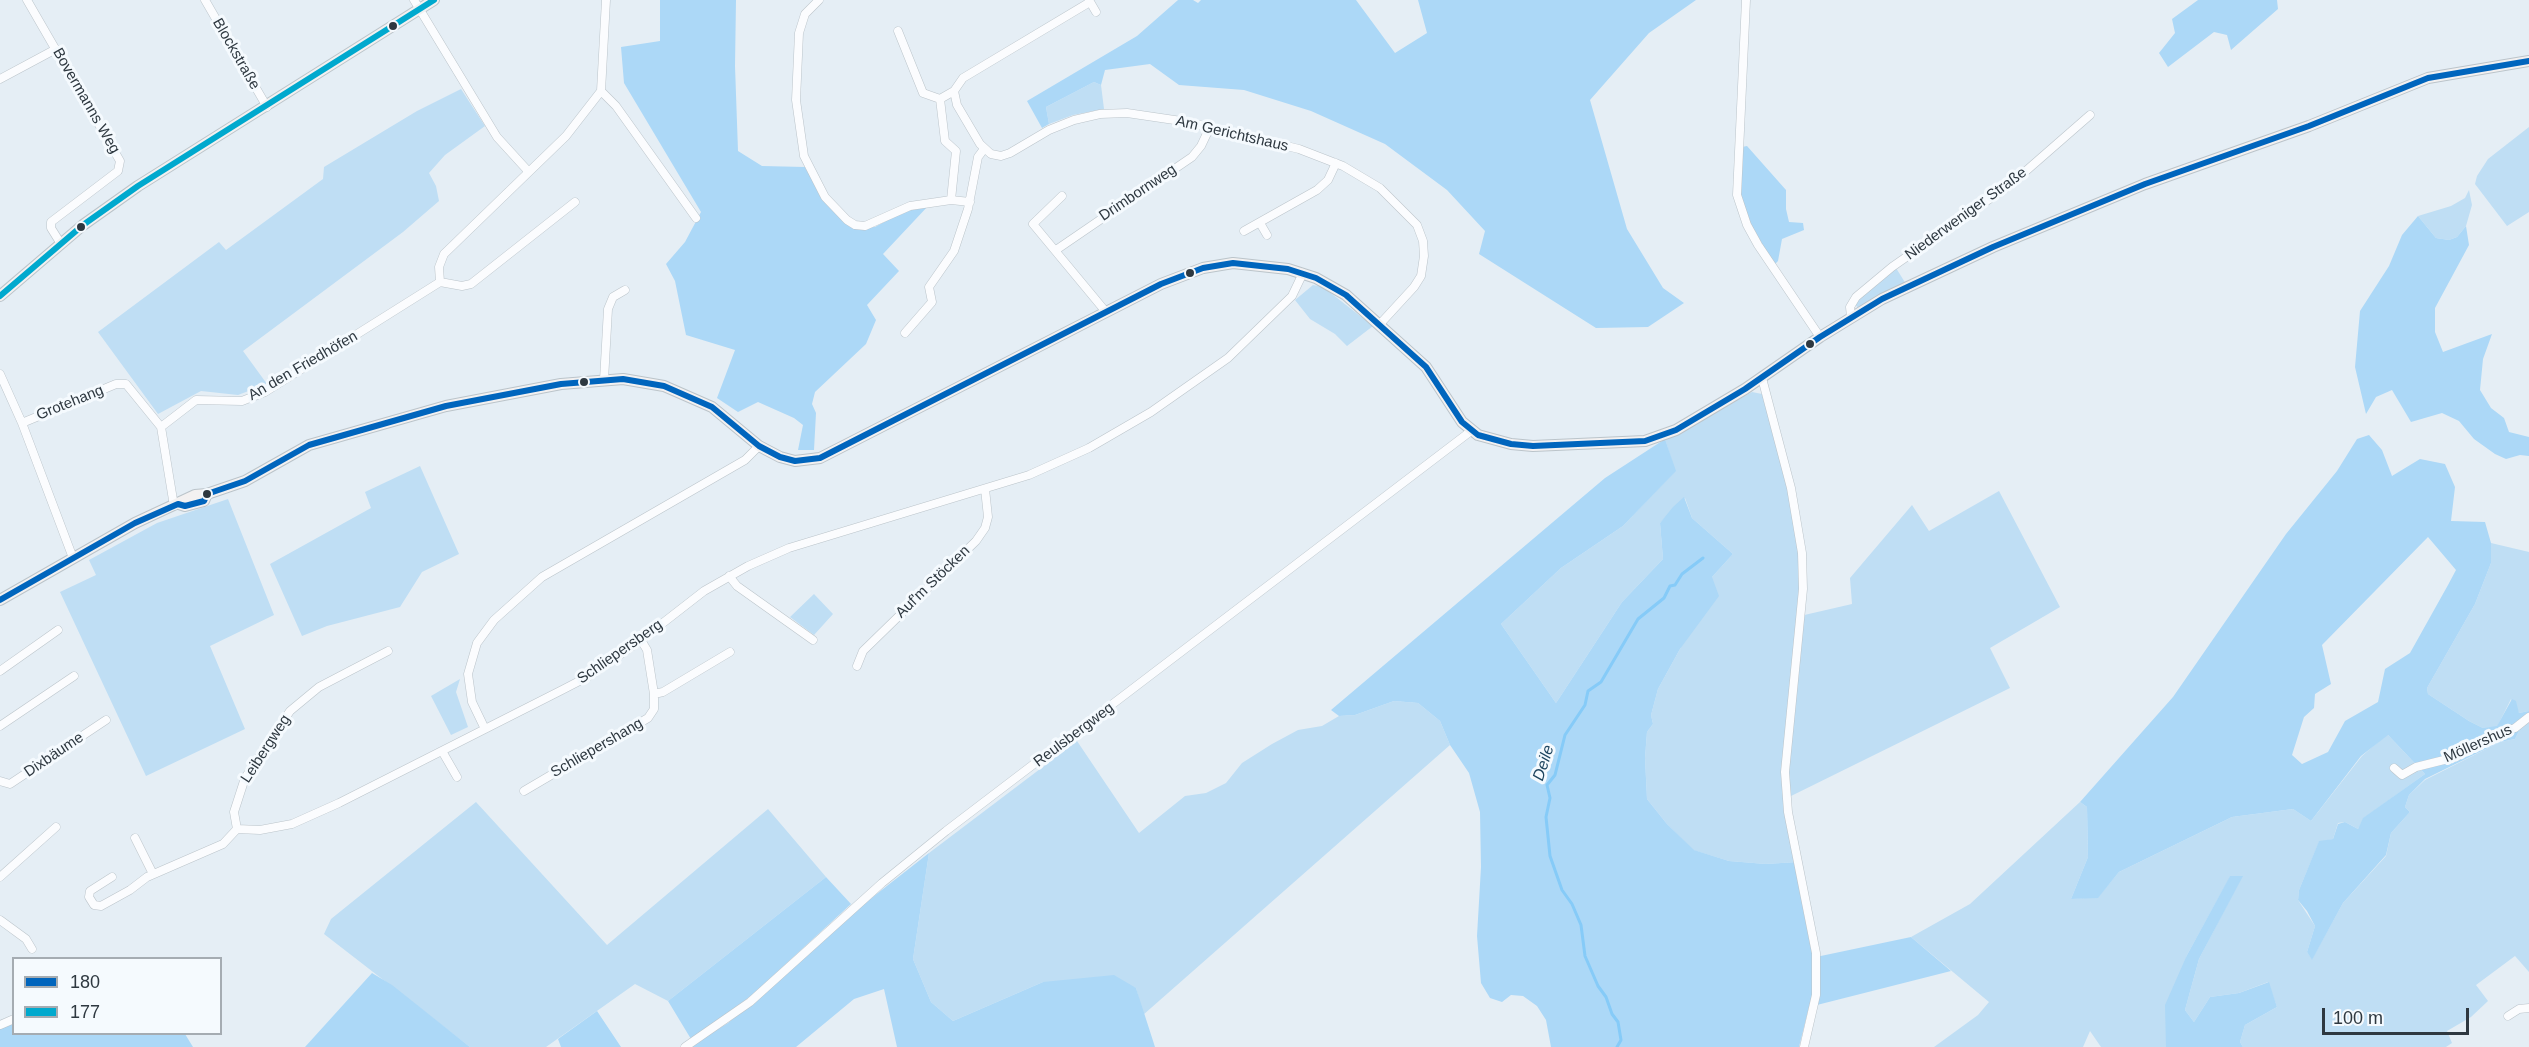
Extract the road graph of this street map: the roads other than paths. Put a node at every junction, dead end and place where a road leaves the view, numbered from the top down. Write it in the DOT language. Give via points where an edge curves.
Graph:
graph roads {
  1 [pos="27,0"];
  2 [pos="205,0"];
  3 [pos="434,0"];
  4 [pos="606,0"];
  5 [pos="819,0"];
  6 [pos="1746,0"];
  7 [pos="1089,1"];
  8 [pos="417,4"];
  9 [pos="1096,12"];
  10 [pos="898,32"];
  11 [pos="56,49"];
  12 [pos="2529,61"];
  13 [pos="0,79"];
  14 [pos="601,91"];
  15 [pos="954,91"];
  16 [pos="940,99"];
  17 [pos="267,107"];
  18 [pos="2090,115"];
  19 [pos="1210,127"];
  20 [pos="984,149"];
  21 [pos="1336,163"];
  22 [pos="528,171"];
  23 [pos="1062,196"];
  24 [pos="951,200"];
  25 [pos="575,202"];
  26 [pos="970,202"];
  27 [pos="696,218"];
  28 [pos="1260,223"];
  29 [pos="1244,231"];
  30 [pos="1267,235"];
  31 [pos="61,244"];
  32 [pos="1056,250"];
  33 [pos="1303,273"];
  34 [pos="440,282"];
  35 [pos="625,290"];
  36 [pos="0,296"];
  37 [pos="1106,312"];
  38 [pos="1851,317"];
  39 [pos="1380,324"];
  40 [pos="905,333"];
  41 [pos="1820,337"];
  42 [pos="0,374"];
  43 [pos="1762,378"];
  44 [pos="604,380"];
  45 [pos="22,423"];
  46 [pos="161,427"];
  47 [pos="1471,430"];
  48 [pos="759,446"];
  49 [pos="986,489"];
  50 [pos="176,505"];
  51 [pos="73,558"];
  52 [pos="729,576"];
  53 [pos="0,600"];
  54 [pos="58,630"];
  55 [pos="641,640"];
  56 [pos="813,640"];
  57 [pos="388,651"];
  58 [pos="730,652"];
  59 [pos="857,666"];
  60 [pos="0,671"];
  61 [pos="74,676"];
  62 [pos="654,694"];
  63 [pos="2529,717"];
  64 [pos="106,720"];
  65 [pos="0,726"];
  66 [pos="485,729"];
  67 [pos="441,751"];
  68 [pos="2394,768"];
  69 [pos="457,777"];
  70 [pos="0,780"];
  71 [pos="524,791"];
  72 [pos="56,827"];
  73 [pos="237,829"];
  74 [pos="135,838"];
  75 [pos="153,874"];
  76 [pos="0,877"];
  77 [pos="112,877"];
  78 [pos="0,920"];
  79 [pos="32,949"];
  80 [pos="2529,1008"];
  81 [pos="2508,1016"];
  82 [pos="685,1047"];
  83 [pos="1804,1047"];
  1 -- 11 [label="street, Bovermanns Weg"];
  2 -- 17 [label="street, Blockstraße"];
  3 -- 8 [label="street"];
  4 -- 14 [label="street"];
  5 -- 24 [label="street" via="805,14 796,52 797,108 808,168 825,197 855,225 873,225 910,206"];
  6 -- 41 [label="street" via="1739,202 1758,244"];
  7 -- 9 [label="street"];
  7 -- 15 [label="street" via="963,78"];
  8 -- 17 [label="street"];
  8 -- 22 [label="street" via="497,137"];
  10 -- 16 [label="street" via="923,93"];
  11 -- 13 [label="street"];
  11 -- 31 [label="street, Bovermanns Weg" via="120,161 118,171 51,222"];
  12 -- 38 [label="street, Niederweniger Straße" via="2428,78 2309,126 2145,184 1993,247"];
  14 -- 22 [label="street" via="582,118"];
  14 -- 27 [label="street" via="616,106"];
  15 -- 16 [label="street"];
  15 -- 20 [label="street" via="957,105"];
  16 -- 24 [label="street" via="945,141 956,151"];
  17 -- 31 [label="street" via="138,186"];
  18 -- 38 [label="street, Niederweniger Straße" via="2012,184 1892,267 1852,303"];
  19 -- 20 [label="street, Am Gerichtshaus" via="1156,117 1100,114 1057,126 1000,156"];
  19 -- 21 [label="street, Am Gerichtshaus" via="1288,146"];
  19 -- 32 [label="street, Drimbornweg" via="1192,157"];
  20 -- 26 [label="street" via="978,157"];
  21 -- 28 [label="street" via="1322,187"];
  21 -- 39 [label="street, Am Gerichtshaus" via="1387,194 1410,216 1423,241 1421,276"];
  22 -- 34 [label="street" via="444,254 439,267"];
  23 -- 32 [label="street" via="1033,224"];
  24 -- 26 [label="street"];
  25 -- 34 [label="street" via="471,284"];
  26 -- 40 [label="street" via="954,250 929,287 932,302"];
  28 -- 29 [label="street"];
  28 -- 30 [label="street"];
  31 -- 36 [label="street"];
  32 -- 37 [label="street"];
  33 -- 37 [label="street" via="1244,263 1203,268"];
  33 -- 39 [label="street" via="1346,295"];
  33 -- 49 [label="street, Schliepersberg" via="1296,290 1265,325 1228,358 1151,412 1060,462"];
  34 -- 46 [label="street, An den Friedhöfen" via="265,392 242,401 196,400"];
  35 -- 44 [label="street" via="613,297 608,309"];
  37 -- 48 [label="street" via="820,458 790,460"];
  38 -- 41 [label="street, Niederweniger Straße"];
  39 -- 47 [label="street" via="1433,375"];
  41 -- 43 [label="street, Niederweniger Straße"];
  42 -- 45 [label="street"];
  43 -- 47 [label="street, Niederweniger Straße" via="1676,430 1645,441 1511,444"];
  43 -- 83 [label="street" via="1791,488 1802,554 1802,602 1785,781 1816,953 1816,994"];
  44 -- 48 [label="street" via="636,379 689,395 728,419"];
  44 -- 50 [label="street" via="455,404 367,427 309,445 245,481 207,494 204,501"];
  45 -- 46 [label="street, Grotehang" via="121,383 130,387"];
  45 -- 51 [label="street"];
  46 -- 50 [label="street, Grotehang"];
  47 -- 82 [label="street, Reulsbergweg" via="946,831 750,1002"];
  48 -- 66 [label="street" via="745,460 551,571 494,620 477,643 468,674 472,702"];
  49 -- 52 [label="street, Schliepersberg" via="789,548"];
  49 -- 59 [label="street, Auf'm Stöcken" via="988,517 976,541 863,651"];
  50 -- 51 [label="street"];
  51 -- 53 [label="street"];
  52 -- 55 [label="street, Schliepersberg"];
  52 -- 56 [label="street" via="737,586"];
  54 -- 60 [label="street"];
  55 -- 62 [label="street, Schliepershang" via="647,650"];
  55 -- 66 [label="street, Schliepersberg" via="591,675"];
  57 -- 73 [label="street, Leibergweg" via="319,687 290,711 245,778 234,812"];
  58 -- 62 [label="street"];
  61 -- 65 [label="street"];
  62 -- 71 [label="street, Schliepershang" via="654,709 648,718"];
  63 -- 68 [label="street, Möllershus" via="2456,757 2416,767 2402,775"];
  64 -- 70 [label="street, Dixbäume" via="10,784"];
  66 -- 67 [label="street, Schliepersberg"];
  67 -- 69 [label="street"];
  67 -- 73 [label="street, Schliepersberg" via="292,824 261,830"];
  72 -- 76 [label="street"];
  73 -- 75 [label="street" via="223,844"];
  74 -- 75 [label="street"];
  75 -- 77 [label="street" via="101,906 94,904 90,891"];
  78 -- 79 [label="street" via="26,939"];
  80 -- 81 [label="street"];
}
